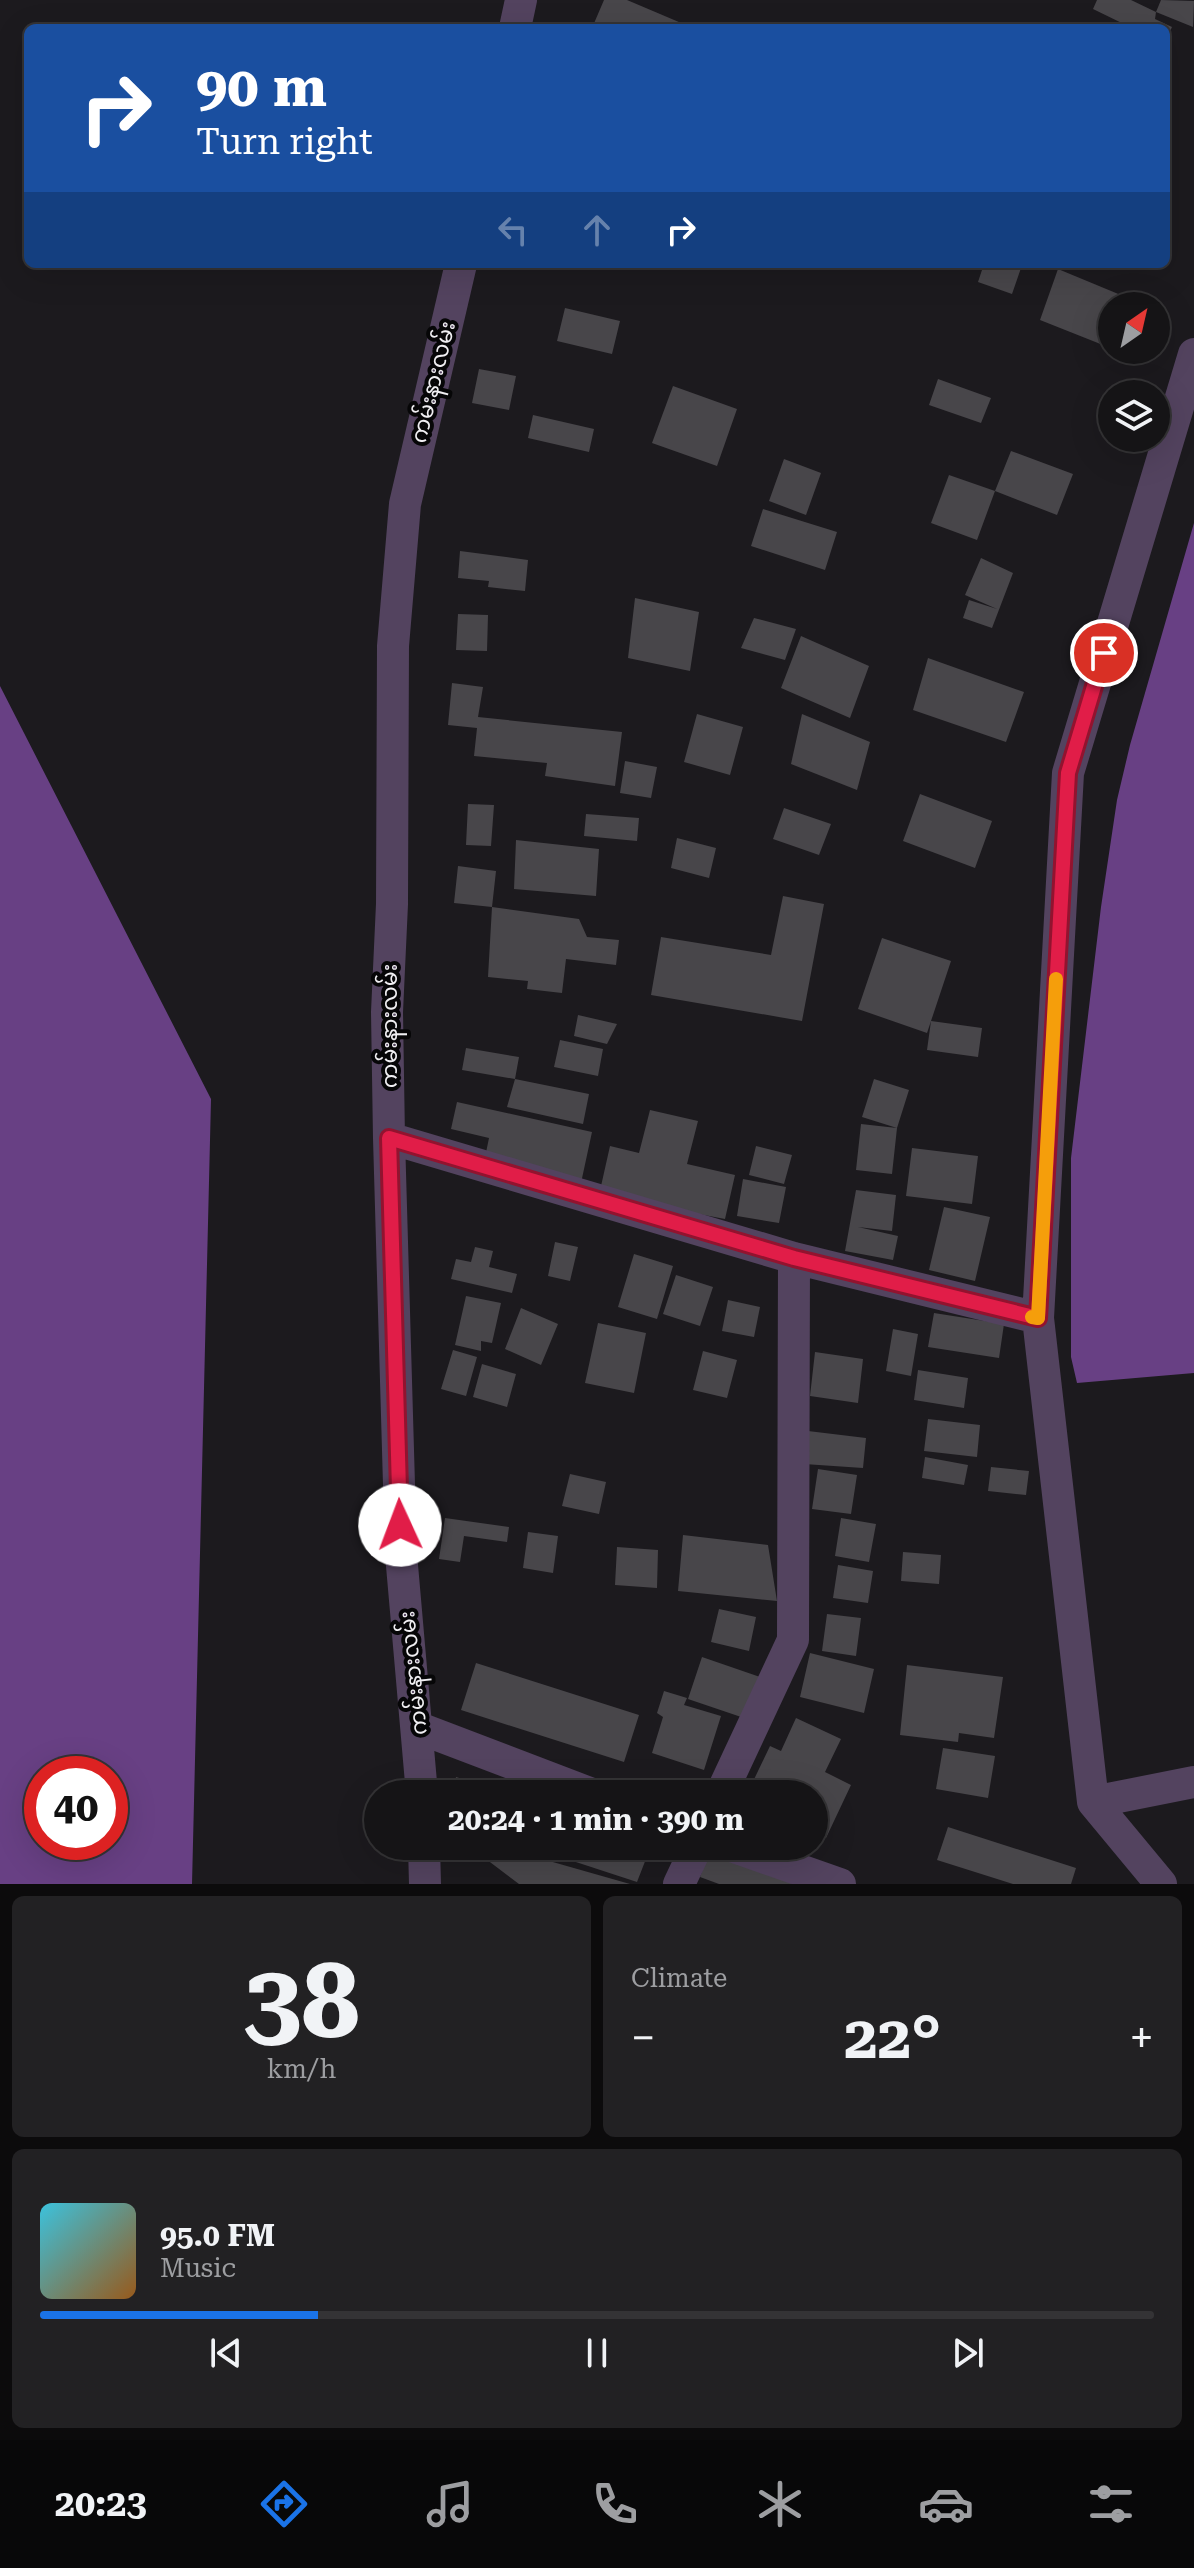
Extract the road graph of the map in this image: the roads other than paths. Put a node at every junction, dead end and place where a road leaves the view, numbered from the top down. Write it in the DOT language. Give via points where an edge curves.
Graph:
graph roads {
  1 [pos="521,0"];
  2 [pos="516,24"];
  3 [pos="460,268"];
  4 [pos="1194,354"];
  5 [pos="389,1138"];
  6 [pos="794,1258"];
  7 [pos="1038,1318"];
  8 [pos="419,1728"];
  9 [pos="421,1780"];
  10 [pos="555,1780"];
  11 [pos="728,1780"];
  12 [pos="1194,1782"];
  13 [pos="1093,1802"];
  14 [pos="690,1860"];
  15 [pos="771,1860"];
  16 [pos="679,1884"];
  17 [pos="840,1884"];
  18 [pos="1161,1884"];
  1 -- 2 [label="street"];
  3 -- 5 [label="street, ကမ်းနားလမ်း" via="412,469 399,552 393,646"];
  4 -- 7 [label="street" via="1068,773"];
  5 -- 6 [label="street"];
  5 -- 8 [label="street, ကမ်းနားလမ်း" via="401,1554"];
  6 -- 7 [label="street"];
  6 -- 11 [label="street" via="793,1640"];
  7 -- 13 [label="street"];
  8 -- 9 [label="street, ကမ်းနားလမ်း"];
  8 -- 10 [label="street"];
  12 -- 13 [label="street"];
  13 -- 18 [label="street"];
  14 -- 16 [label="street"];
  15 -- 17 [label="street"];
}
